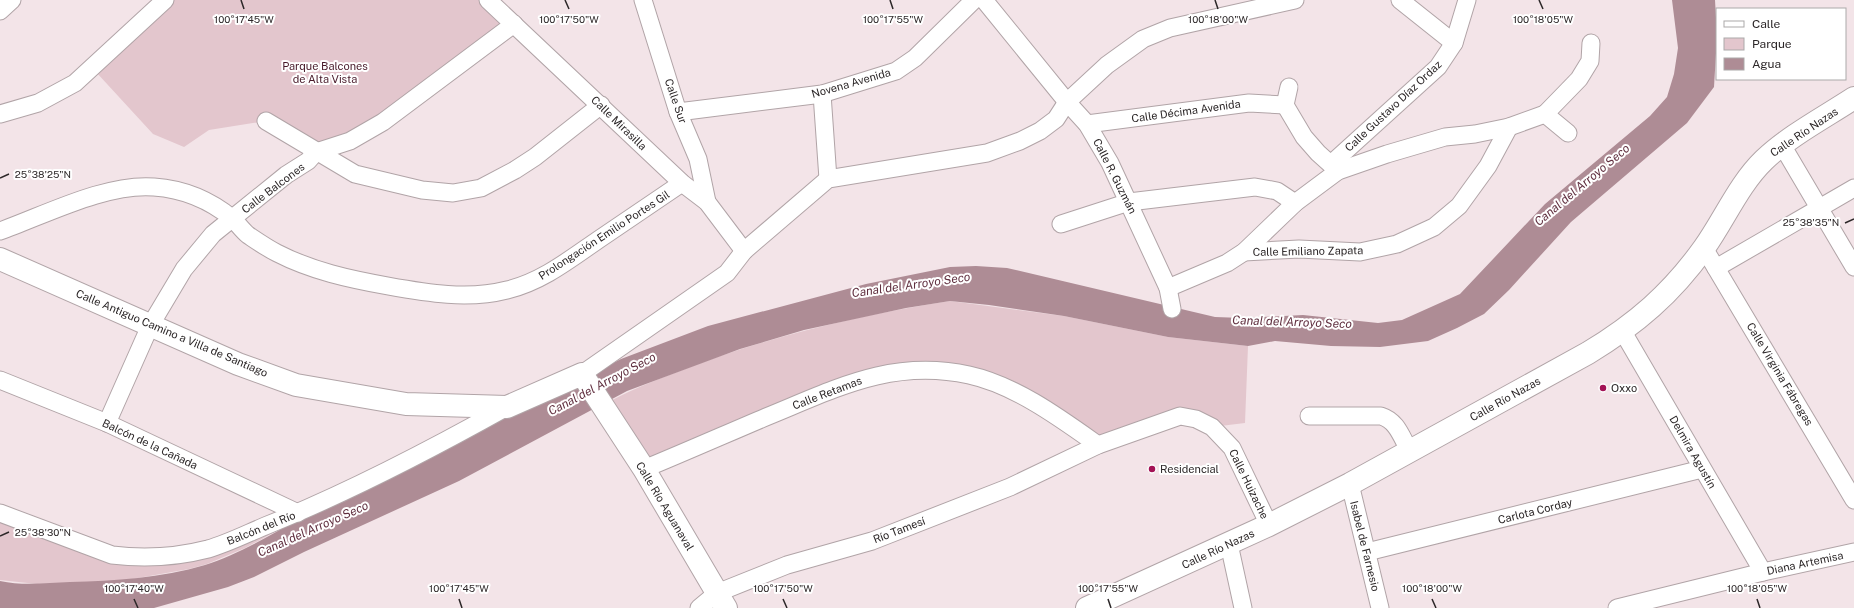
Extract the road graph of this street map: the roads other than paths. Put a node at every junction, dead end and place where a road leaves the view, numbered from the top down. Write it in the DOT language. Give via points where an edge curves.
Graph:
graph roads {
  1 [pos="12,0"];
  2 [pos="165,0"];
  3 [pos="488,0"];
  4 [pos="643,0"];
  5 [pos="974,0"];
  6 [pos="984,0"];
  7 [pos="1295,0"];
  8 [pos="1400,0"];
  9 [pos="1467,0"];
  10 [pos="0,11"];
  11 [pos="514,24"];
  12 [pos="1454,43"];
  13 [pos="1591,43"];
  14 [pos="1288,87"];
  15 [pos="822,94"];
  16 [pos="1854,98"];
  17 [pos="1067,102"];
  18 [pos="601,105"];
  19 [pos="1285,105"];
  20 [pos="678,112"];
  21 [pos="0,114"];
  22 [pos="1545,114"];
  23 [pos="266,121"];
  24 [pos="1087,124"];
  25 [pos="1508,127"];
  26 [pos="1568,133"];
  27 [pos="1782,145"];
  28 [pos="316,152"];
  29 [pos="1335,167"];
  30 [pos="828,179"];
  31 [pos="682,183"];
  32 [pos="1854,188"];
  33 [pos="708,202"];
  34 [pos="1129,202"];
  35 [pos="1295,203"];
  36 [pos="1820,208"];
  37 [pos="233,219"];
  38 [pos="1061,224"];
  39 [pos="0,231"];
  40 [pos="1704,248"];
  41 [pos="744,251"];
  42 [pos="1244,252"];
  43 [pos="0,259"];
  44 [pos="1854,266"];
  45 [pos="1716,268"];
  46 [pos="1168,288"];
  47 [pos="1172,309"];
  48 [pos="150,326"];
  49 [pos="1623,332"];
  50 [pos="583,376"];
  51 [pos="0,380"];
  52 [pos="507,406"];
  53 [pos="1309,416"];
  54 [pos="107,423"];
  55 [pos="1098,445"];
  56 [pos="1409,450"];
  57 [pos="644,469"];
  58 [pos="1702,469"];
  59 [pos="1350,484"];
  60 [pos="1854,500"];
  61 [pos="0,513"];
  62 [pos="298,513"];
  63 [pos="1269,525"];
  64 [pos="1229,544"];
  65 [pos="1367,552"];
  66 [pos="1854,552"];
  67 [pos="1763,572"];
  68 [pos="721,600"];
  69 [pos="699,608"];
  70 [pos="1086,608"];
  71 [pos="1243,608"];
  72 [pos="1380,608"];
  73 [pos="1617,608"];
  1 -- 10 [label="street"];
  2 -- 21 [label="street" via="75,83 38,103"];
  3 -- 11 [label="street, Calle Mirasilla"];
  4 -- 20 [label="street, Calle Sur"];
  5 -- 15 [label="street, Novena Avenida" via="915,58 896,71"];
  6 -- 17 [label="street, Calle R. Guzmán"];
  7 -- 17 [label="street" via="1170,28 1143,39 1106,65"];
  8 -- 12 [label="street"];
  9 -- 12 [label="street, Calle Gustavo Díaz Ordaz"];
  11 -- 18 [label="street, Calle Mirasilla"];
  11 -- 28 [label="street, Calle Balcones" via="383,122 341,145"];
  12 -- 29 [label="street, Calle Gustavo Díaz Ordaz" via="1438,67"];
  13 -- 22 [label="street" via="1590,61 1579,79"];
  14 -- 19 [label="street"];
  15 -- 20 [label="street, Novena Avenida"];
  15 -- 30 [label="street"];
  16 -- 27 [label="street, Calle Río Nazas"];
  17 -- 24 [label="street, Calle R. Guzmán"];
  17 -- 30 [label="street" via="1056,119 1040,131 987,153"];
  18 -- 28 [label="street" via="515,170 482,188 453,193 422,190 355,174"];
  18 -- 31 [label="street, Calle Mirasilla"];
  19 -- 24 [label="street, Calle Décima Avenida" via="1249,103"];
  19 -- 29 [label="street" via="1304,137"];
  20 -- 33 [label="street, Calle Sur" via="698,159"];
  22 -- 25 [label="street"];
  22 -- 26 [label="street"];
  23 -- 28 [label="street"];
  24 -- 34 [label="street, Calle R. Guzmán"];
  25 -- 29 [label="street" via="1444,137"];
  25 -- 42 [label="street, Calle Emiliano Zapata" via="1488,166 1459,206 1434,227 1398,244 1360,252 1299,249"];
  27 -- 36 [label="street"];
  27 -- 40 [label="street, Calle Río Nazas" via="1763,160"];
  28 -- 37 [label="street, Calle Balcones"];
  29 -- 35 [label="street"];
  30 -- 41 [label="street"];
  31 -- 33 [label="street, Calle Mirasilla"];
  31 -- 37 [label="street, Prolongación Emilio Portes Gil" via="551,272 507,290 481,295 432,294 356,280 306,267 275,252 247,234"];
  32 -- 36 [label="street"];
  33 -- 41 [label="street, Calle Mirasilla"];
  34 -- 35 [label="street" via="1255,187 1276,191"];
  34 -- 38 [label="street"];
  34 -- 46 [label="street, Calle R. Guzmán"];
  35 -- 42 [label="street"];
  36 -- 44 [label="street"];
  36 -- 45 [label="street"];
  37 -- 39 [label="street, Prolongación Emilio Portes Gil" via="194,195 174,189 152,187 118,190 92,197"];
  37 -- 48 [label="street, Calle Balcones" via="213,234 184,269"];
  40 -- 45 [label="street, Calle Virginia Fábregas"];
  40 -- 49 [label="street, Calle Río Nazas" via="1669,292"];
  41 -- 50 [label="street" via="727,273"];
  42 -- 46 [label="street" via="1227,263"];
  43 -- 48 [label="street, Calle Antiguo Camino a Villa de Santiago"];
  45 -- 60 [label="street, Calle Virginia Fábregas"];
  46 -- 47 [label="street, Calle R. Guzmán"];
  48 -- 52 [label="street, Calle Antiguo Camino a Villa de Santiago" via="238,364 296,384 406,404"];
  48 -- 54 [label="street, Calle Balcones"];
  49 -- 56 [label="street, Calle Río Nazas" via="1477,415"];
  49 -- 58 [label="street, Delmira Agustín"];
  50 -- 52 [label="street, Calle Antiguo Camino a Villa de Santiago"];
  50 -- 57 [label="street, Calle Río Aguanaval"];
  51 -- 54 [label="street, Balcón de la Cañada"];
  52 -- 62 [label="street, Balcón del Río" via="456,435"];
  53 -- 56 [label="street" via="1385,417 1394,423"];
  54 -- 62 [label="street, Balcón de la Cañada"];
  55 -- 57 [label="street, Calle Retamas" via="1058,416 1005,387 969,375 919,370 888,373 849,382"];
  55 -- 63 [label="street, Calle Huizache" via="1180,416 1202,422 1212,427 1232,448"];
  55 -- 68 [label="street, Río Tamesí" via="1010,487 911,526 872,541 787,565"];
  56 -- 59 [label="street, Calle Río Nazas"];
  57 -- 68 [label="street, Calle Río Aguanaval"];
  58 -- 65 [label="street, Carlota Corday"];
  58 -- 67 [label="street, Delmira Agustín"];
  59 -- 63 [label="street, Calle Río Nazas"];
  59 -- 65 [label="street, Isabel de Farnesio"];
  61 -- 62 [label="street, Balcón del Río" via="94,550 129,558 174,556 209,549"];
  63 -- 64 [label="street, Calle Río Nazas"];
  64 -- 70 [label="street, Calle Río Nazas"];
  64 -- 71 [label="street"];
  65 -- 72 [label="street, Isabel de Farnesio"];
  66 -- 67 [label="street, Diana Artemisa"];
  67 -- 73 [label="street, Diana Artemisa"];
  68 -- 69 [label="street, Río Tamesí"];
}
